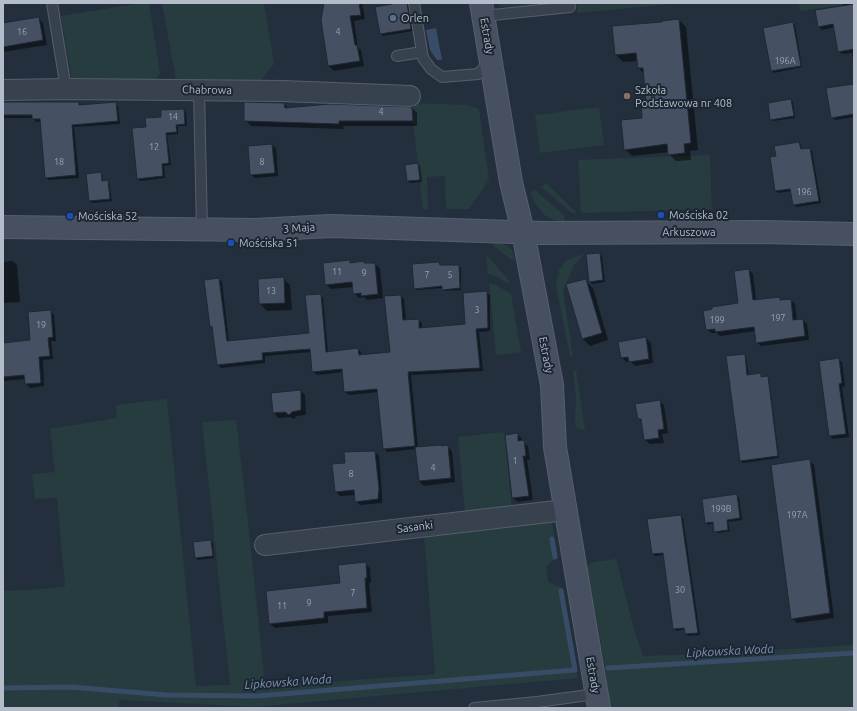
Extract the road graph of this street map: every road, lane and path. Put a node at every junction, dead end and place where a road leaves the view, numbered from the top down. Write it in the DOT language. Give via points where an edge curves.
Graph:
graph roads {
  1 [pos="52,3"];
  2 [pos="414,3"];
  3 [pos="570,8"];
  4 [pos="482,9"];
  5 [pos="422,52"];
  6 [pos="397,56"];
  7 [pos="491,61"];
  8 [pos="66,88"];
  9 [pos="3,90"];
  10 [pos="198,90"];
  11 [pos="410,96"];
  12 [pos="3,227"];
  13 [pos="202,230"];
  14 [pos="523,232"];
  15 [pos="854,234"];
  16 [pos="565,510"];
  17 [pos="265,544"];
  18 [pos="598,701"];
  19 [pos="474,708"];
  1 -- 8 [label="lane"];
  2 -- 5 [label="lane"];
  3 -- 4 [label="lane"];
  4 -- 7 [label="main road, Estrady"];
  5 -- 6 [label="lane"];
  5 -- 7 [label="lane" via="431,69 442,77 478,74"];
  7 -- 14 [label="main road, Estrady" via="511,182"];
  8 -- 9 [label="street, Chabrowa"];
  8 -- 10 [label="street, Chabrowa"];
  10 -- 11 [label="street, Chabrowa" via="283,90"];
  10 -- 13 [label="lane"];
  12 -- 13 [label="main road, 3 Maja"];
  13 -- 14 [label="main road, 3 Maja" via="331,226"];
  14 -- 15 [label="main road, Arkuszowa"];
  14 -- 16 [label="main road, Estrady" via="552,385 554,442"];
  16 -- 17 [label="street, Sasanki"];
  16 -- 18 [label="main road, Estrady"];
  18 -- 19 [label="lane" via="537,702"];
}
